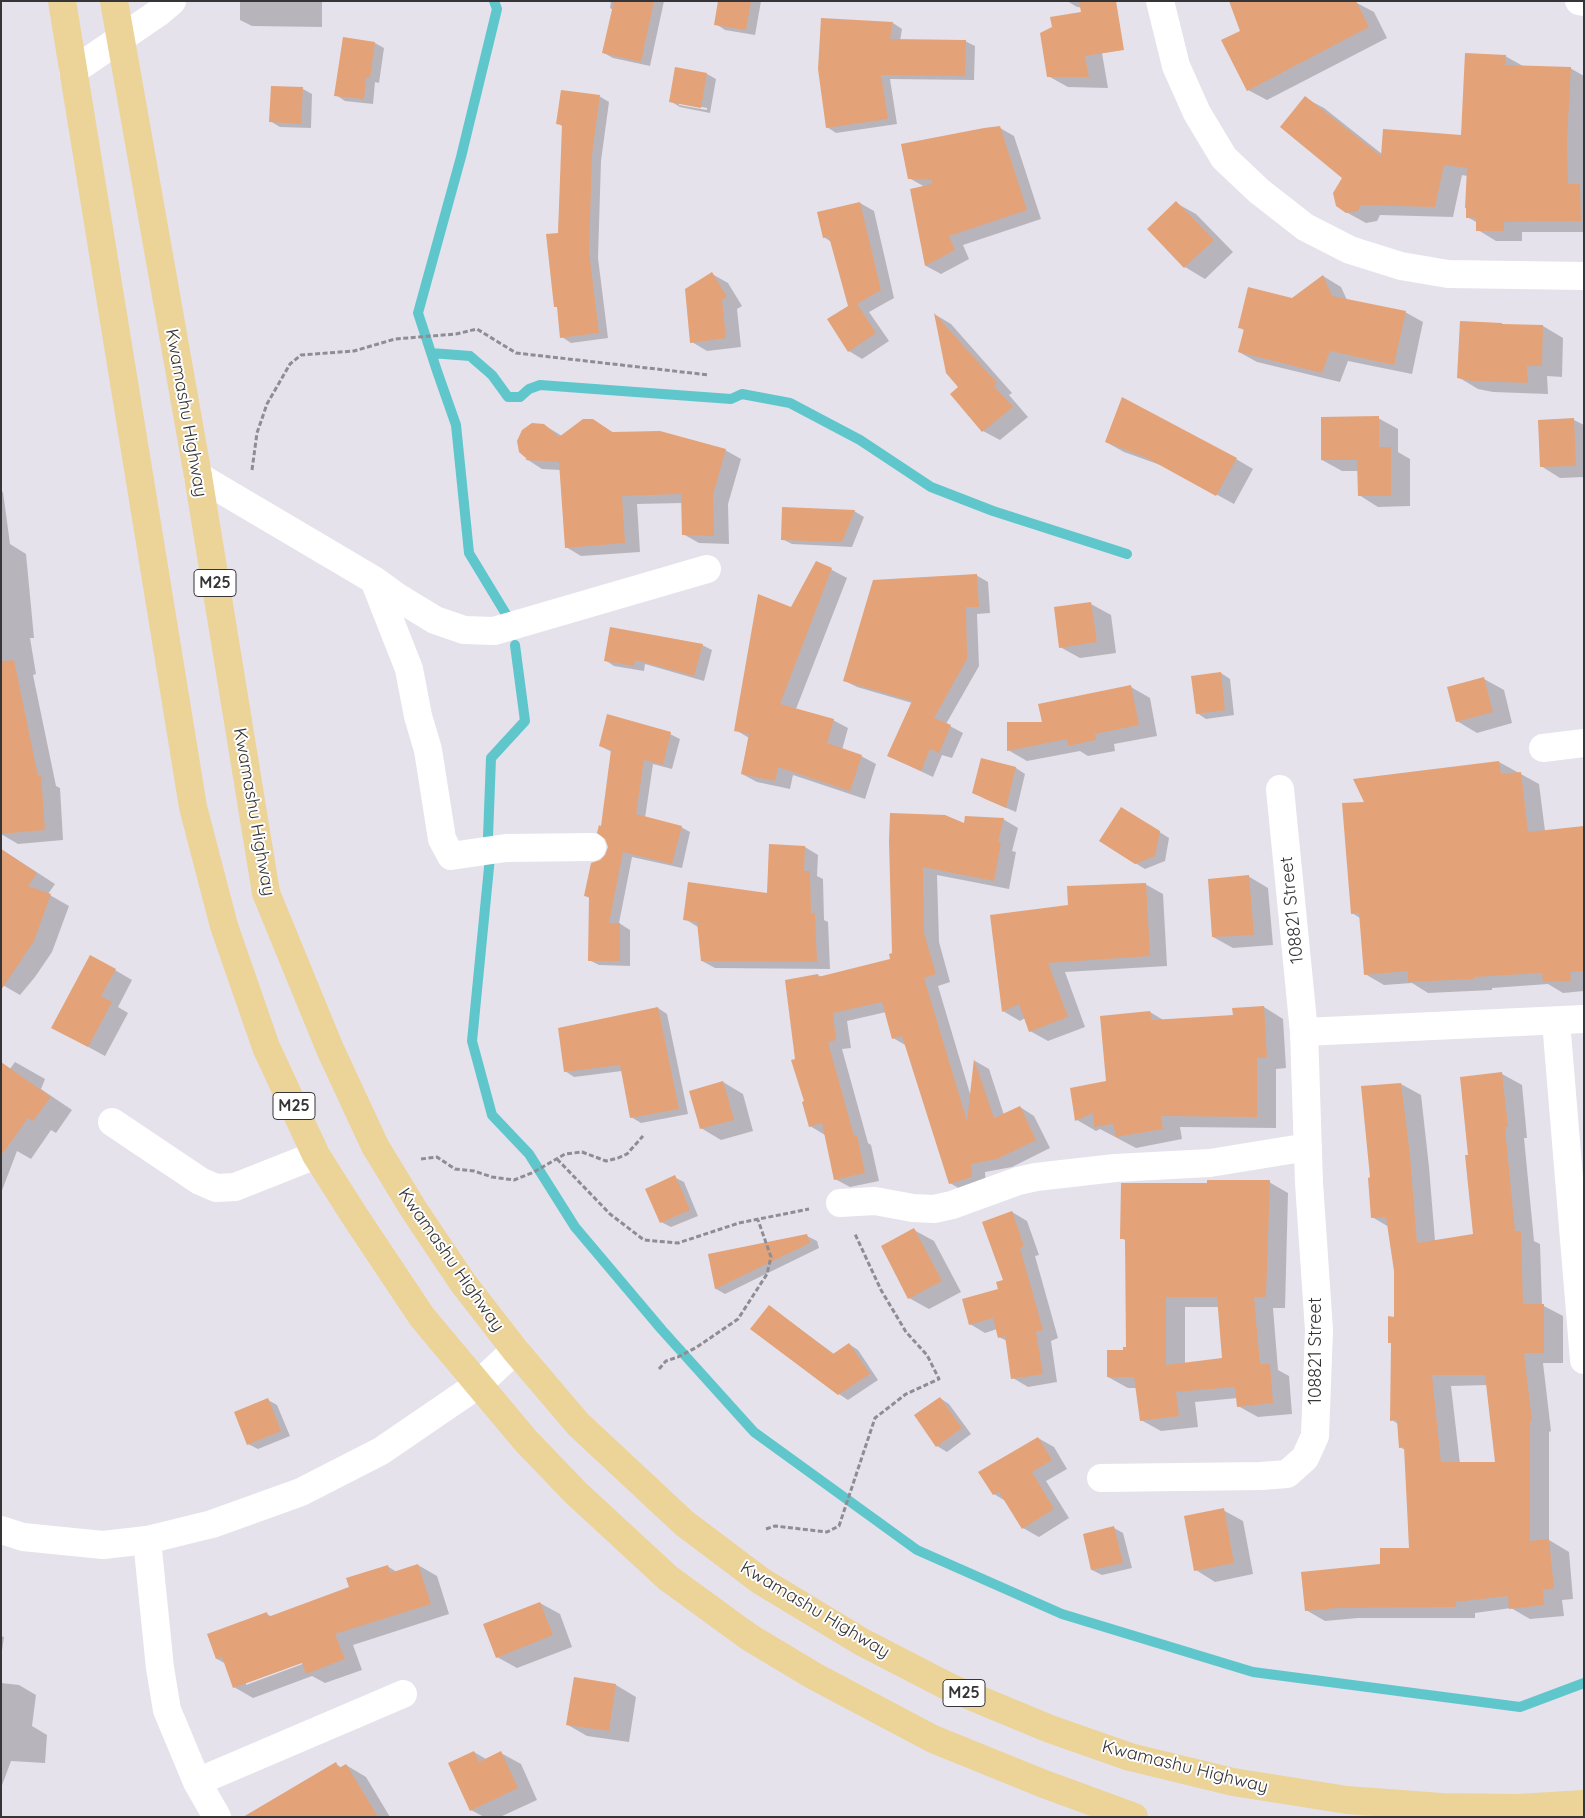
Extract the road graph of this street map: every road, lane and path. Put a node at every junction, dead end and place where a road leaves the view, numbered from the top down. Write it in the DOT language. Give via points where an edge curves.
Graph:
graph roads {
  1 [pos="62,1"];
  2 [pos="114,1"];
  3 [pos="172,1"];
  4 [pos="1160,1"];
  5 [pos="1579,1"];
  6 [pos="1584,2"];
  7 [pos="120,40"];
  8 [pos="73,71"];
  9 [pos="1584,276"];
  10 [pos="709,375"];
  11 [pos="198,476"];
  12 [pos="254,510"];
  13 [pos="707,569"];
  14 [pos="374,580"];
  15 [pos="1584,743"];
  16 [pos="1543,748"];
  17 [pos="1280,789"];
  18 [pos="592,846"];
  19 [pos="1584,1019"];
  20 [pos="1556,1021"];
  21 [pos="1304,1032"];
  22 [pos="112,1122"];
  23 [pos="643,1136"];
  24 [pos="1308,1146"];
  25 [pos="316,1155"];
  26 [pos="420,1159"];
  27 [pos="556,1159"];
  28 [pos="840,1203"];
  29 [pos="758,1220"];
  30 [pos="515,1350"];
  31 [pos="1584,1360"];
  32 [pos="659,1369"];
  33 [pos="478,1384"];
  34 [pos="1101,1478"];
  35 [pos="766,1529"];
  36 [pos="1,1530"];
  37 [pos="147,1540"];
  38 [pos="403,1694"];
  39 [pos="197,1782"];
  40 [pos="1584,1804"];
  41 [pos="217,1817"];
  42 [pos="1134,1817"];
  1 -- 8 [label="main road, M25"];
  2 -- 7 [label="main road, Kwamashu Highway / M25"];
  3 -- 7 [label="street"];
  4 -- 9 [label="street" via="1176,66 1197,113 1224,158 1305,227 1350,250 1401,266 1448,274"];
  5 -- 6 [label="street"];
  7 -- 8 [label="street"];
  7 -- 11 [label="main road, Kwamashu Highway / M25"];
  8 -- 25 [label="main road, M25" via="193,807 224,926 266,1048"];
  10 -- 12 [label="path" via="516,353 477,329 395,339 354,351 301,355 290,364 267,404 257,433 251,480"];
  11 -- 12 [label="street"];
  11 -- 30 [label="main road, Kwamashu Highway / M25" via="266,894 330,1049 375,1146 463,1283"];
  12 -- 14 [label="street"];
  13 -- 14 [label="street" via="494,631 464,630 436,620"];
  14 -- 18 [label="street" via="409,669 428,750 442,839 452,856 506,848"];
  15 -- 16 [label="street"];
  17 -- 21 [label="street, 108821 Street"];
  19 -- 20 [label="street"];
  20 -- 21 [label="street"];
  20 -- 31 [label="street"];
  21 -- 24 [label="street, 108821 Street"];
  22 -- 25 [label="street" via="200,1181 216,1188 235,1187"];
  23 -- 27 [label="path" via="627,1154 618,1158 606,1161 582,1152"];
  24 -- 28 [label="street" via="1210,1163 1115,1168 1036,1177 934,1210 875,1201"];
  24 -- 34 [label="street, 108821 Street" via="1320,1330 1315,1436 1305,1458 1287,1474"];
  25 -- 33 [label="main road, M25" via="422,1317"];
  26 -- 27 [label="path" via="438,1156 455,1168 514,1180"];
  27 -- 29 [label="path" via="610,1214 644,1240 678,1243"];
  28 -- 29 [label="path"];
  28 -- 35 [label="path" via="882,1290 906,1332 927,1355 939,1379 906,1394 875,1418 839,1526 827,1532 775,1526"];
  29 -- 32 [label="path" via="771,1257 767,1274 738,1319 697,1347 666,1361"];
  30 -- 33 [label="street"];
  30 -- 40 [label="main road, Kwamashu Highway / M25" via="578,1424 684,1522 761,1581 862,1642 960,1692 1050,1730 1130,1758 1233,1782 1347,1800 1441,1807 1518,1808"];
  33 -- 37 [label="street" via="381,1452 301,1492 212,1524"];
  33 -- 42 [label="main road, M25" via="526,1441 583,1500 668,1578 749,1637 814,1676 933,1739"];
  36 -- 37 [label="street" via="23,1537 103,1545"];
  37 -- 39 [label="street" via="167,1710"];
  38 -- 39 [label="street"];
  39 -- 41 [label="street"];
}
